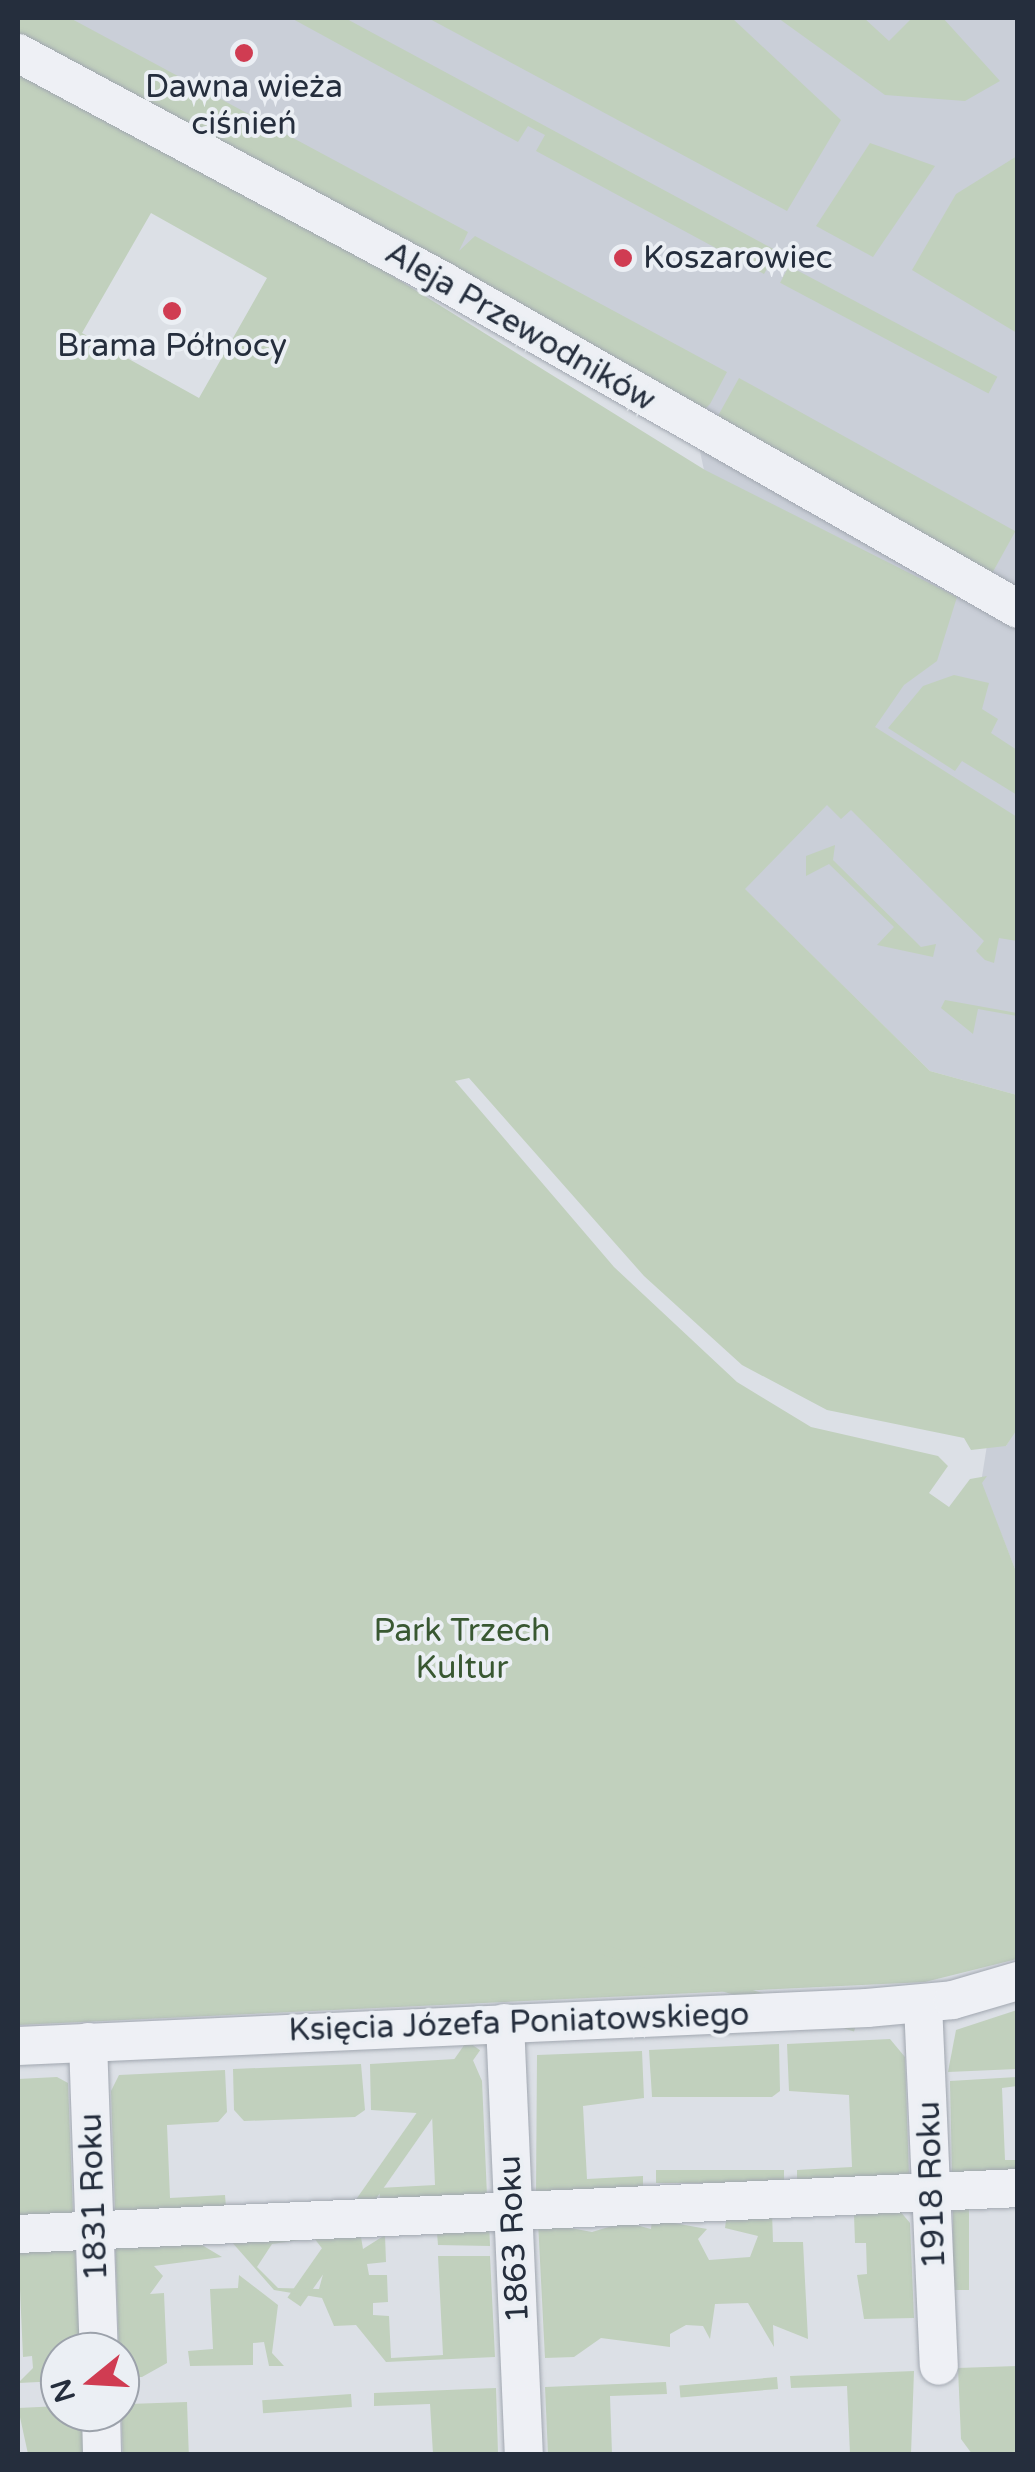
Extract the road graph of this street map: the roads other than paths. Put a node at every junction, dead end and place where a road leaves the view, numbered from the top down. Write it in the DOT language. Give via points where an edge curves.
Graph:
graph roads {
  1 [pos="18,54"];
  2 [pos="1018,609"];
  3 [pos="1018,1981"];
  4 [pos="923,2004"];
  5 [pos="505,2022"];
  6 [pos="88,2042"];
  7 [pos="18,2046"];
  8 [pos="1018,2188"];
  9 [pos="932,2191"];
  10 [pos="513,2209"];
  11 [pos="96,2230"];
  12 [pos="18,2234"];
  13 [pos="99,2332"];
  14 [pos="939,2366"];
  15 [pos="524,2454"];
  1 -- 2 [label="street, Aleja Przewodników" via="443,281"];
  3 -- 4 [label="street, Księcia Józefa Poniatowskiego"];
  4 -- 5 [label="street, Księcia Józefa Poniatowskiego"];
  4 -- 9 [label="street, 1918 Roku"];
  5 -- 6 [label="street, Księcia Józefa Poniatowskiego"];
  5 -- 10 [label="street, 1863 Roku"];
  6 -- 7 [label="street, Księcia Józefa Poniatowskiego"];
  6 -- 11 [label="street, 1831 Roku"];
  8 -- 9 [label="street"];
  9 -- 10 [label="street"];
  9 -- 14 [label="street, 1918 Roku"];
  10 -- 11 [label="street"];
  10 -- 15 [label="street, 1863 Roku"];
  11 -- 12 [label="street"];
  11 -- 13 [label="street, 1831 Roku"];
}
